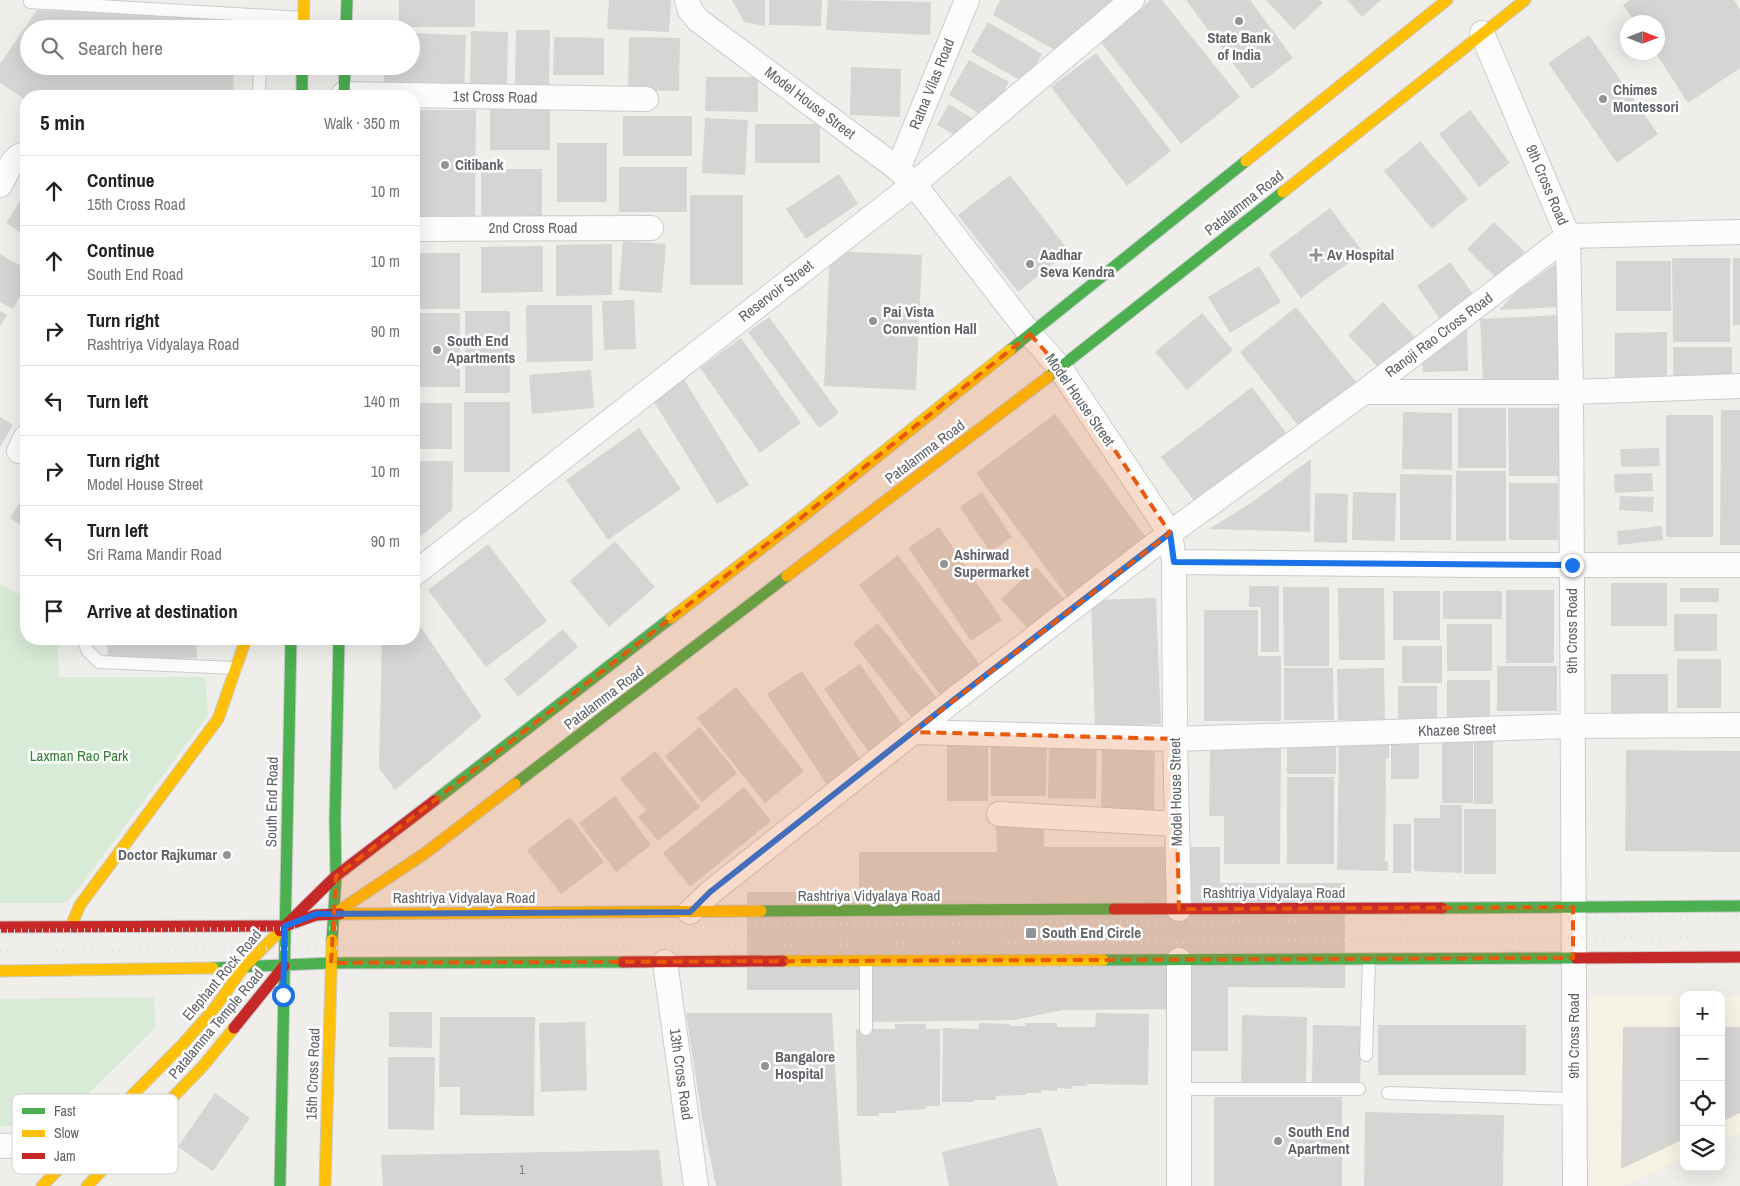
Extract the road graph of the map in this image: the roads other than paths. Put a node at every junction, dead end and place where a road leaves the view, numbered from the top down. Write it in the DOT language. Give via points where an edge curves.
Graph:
graph roads {
  1 [pos="304,0"];
  2 [pos="347,0"];
  3 [pos="687,0"];
  4 [pos="967,0"];
  5 [pos="1132,0"];
  6 [pos="1447,0"];
  7 [pos="1524,0"];
  8 [pos="30,2"];
  9 [pos="237,20"];
  10 [pos="303,20"];
  11 [pos="346,20"];
  12 [pos="1482,33"];
  13 [pos="260,75"];
  14 [pos="302,75"];
  15 [pos="345,75"];
  16 [pos="259,90"];
  17 [pos="302,90"];
  18 [pos="344,90"];
  19 [pos="420,96"];
  20 [pos="646,99"];
  21 [pos="20,156"];
  22 [pos="906,176"];
  23 [pos="0,185"];
  24 [pos="651,228"];
  25 [pos="420,229"];
  26 [pos="1740,232"];
  27 [pos="1568,236"];
  28 [pos="1030,334"];
  29 [pos="1060,368"];
  30 [pos="1740,386"];
  31 [pos="1364,392"];
  32 [pos="1571,392"];
  33 [pos="1170,533"];
  34 [pos="1174,562"];
  35 [pos="1572,565"];
  36 [pos="1740,565"];
  37 [pos="420,569"];
  38 [pos="86,645"];
  39 [pos="244,645"];
  40 [pos="291,645"];
  41 [pos="339,645"];
  42 [pos="236,668"];
  43 [pos="1740,725"];
  44 [pos="1573,726"];
  45 [pos="913,732"];
  46 [pos="1175,739"];
  47 [pos="999,814"];
  48 [pos="1177,824"];
  49 [pos="336,876"];
  50 [pos="1573,906"];
  51 [pos="1740,906"];
  52 [pos="1179,909"];
  53 [pos="690,912"];
  54 [pos="334,914"];
  55 [pos="71,926"];
  56 [pos="285,926"];
  57 [pos="0,927"];
  58 [pos="1573,958"];
  59 [pos="1740,958"];
  60 [pos="1369,959"];
  61 [pos="1179,960"];
  62 [pos="866,961"];
  63 [pos="665,962"];
  64 [pos="331,963"];
  65 [pos="284,966"];
  66 [pos="243,968"];
  67 [pos="0,971"];
  68 [pos="866,1029"];
  69 [pos="175,1052"];
  70 [pos="1366,1055"];
  71 [pos="1179,1089"];
  72 [pos="1359,1089"];
  73 [pos="1388,1093"];
  74 [pos="134,1094"];
  75 [pos="176,1094"];
  76 [pos="1574,1099"];
  77 [pos="54,1174"];
  78 [pos="98,1174"];
  79 [pos="42,1186"];
  80 [pos="86,1186"];
  81 [pos="280,1186"];
  82 [pos="324,1186"];
  83 [pos="696,1186"];
  84 [pos="1179,1186"];
  85 [pos="1575,1186"];
  1 -- 10 [label="main road"];
  2 -- 11 [label="main road"];
  3 -- 22 [label="street, Model House Street" via="698,20"];
  4 -- 22 [label="street, Ratna Vilas Road"];
  5 -- 22 [label="street, Reservoir Street"];
  6 -- 28 [label="main road, Patalamma Road"];
  7 -- 12 [label="main road, Patalamma Road"];
  8 -- 9 [label="lane"];
  12 -- 27 [label="street, 9th Cross Road"];
  12 -- 29 [label="main road, Patalamma Road"];
  13 -- 16 [label="lane"];
  14 -- 17 [label="main road"];
  15 -- 18 [label="main road"];
  19 -- 20 [label="street, 1st Cross Road"];
  21 -- 23 [label="street"];
  22 -- 28 [label="street, Model House Street"];
  22 -- 37 [label="street, Reservoir Street"];
  24 -- 25 [label="street, 2nd Cross Road"];
  26 -- 27 [label="street"];
  27 -- 31 [label="street, Ranoji Rao Cross Road"];
  27 -- 32 [label="street, 9th Cross Road"];
  28 -- 29 [label="street, Model House Street"];
  28 -- 49 [label="main road, Patalamma Road" via="802,518"];
  29 -- 33 [label="street, Model House Street"];
  29 -- 54 [label="main road, Patalamma Road" via="424,854"];
  30 -- 32 [label="street"];
  31 -- 32 [label="street"];
  31 -- 33 [label="street, Ranoji Rao Cross Road"];
  32 -- 35 [label="street, 9th Cross Road"];
  33 -- 34 [label="street, Model House Street"];
  33 -- 45 [label="street, Ranoji Rao Cross Road"];
  34 -- 35 [label="street"];
  34 -- 46 [label="street, Model House Street"];
  35 -- 36 [label="street"];
  35 -- 44 [label="street, 9th Cross Road"];
  38 -- 42 [label="lane" via="99,662"];
  39 -- 42 [label="main road"];
  40 -- 56 [label="main road, South End Road"];
  41 -- 49 [label="main road"];
  42 -- 55 [label="main road" via="218,719 80,905"];
  43 -- 44 [label="street, Khazee Street"];
  44 -- 46 [label="street, Khazee Street"];
  44 -- 50 [label="street, 9th Cross Road"];
  45 -- 46 [label="street, Khazee Street"];
  45 -- 53 [label="street, Ranoji Rao Cross Road" via="710,892"];
  46 -- 48 [label="street, Model House Street"];
  47 -- 48 [label="street"];
  48 -- 52 [label="street, Model House Street"];
  49 -- 54 [label="main road"];
  49 -- 56 [label="main road, Elephant Rock Road"];
  50 -- 51 [label="main road, Rashtriya Vidyalaya Road"];
  50 -- 52 [label="main road, Rashtriya Vidyalaya Road"];
  50 -- 58 [label="street, 9th Cross Road"];
  52 -- 53 [label="main road, Rashtriya Vidyalaya Road"];
  53 -- 54 [label="main road, Rashtriya Vidyalaya Road"];
  54 -- 56 [label="main road, Rashtriya Vidyalaya Road" via="316,914"];
  54 -- 64 [label="main road"];
  55 -- 56 [label="main road, Rashtriya Vidyalaya Road"];
  55 -- 57 [label="main road, Rashtriya Vidyalaya Road"];
  56 -- 65 [label="main road, South End Road"];
  56 -- 66 [label="main road, Elephant Rock Road"];
  58 -- 59 [label="main road"];
  58 -- 60 [label="main road"];
  58 -- 76 [label="street, 9th Cross Road"];
  60 -- 61 [label="main road"];
  60 -- 70 [label="lane"];
  61 -- 62 [label="main road"];
  61 -- 71 [label="street"];
  62 -- 63 [label="main road"];
  62 -- 68 [label="lane"];
  63 -- 64 [label="main road"];
  63 -- 83 [label="street, 13th Cross Road"];
  64 -- 65 [label="main road"];
  64 -- 82 [label="main road, 15th Cross Road"];
  65 -- 66 [label="main road"];
  65 -- 75 [label="main road, Patalamma Temple Road"];
  65 -- 81 [label="main road, 15th Cross Road"];
  66 -- 67 [label="main road"];
  66 -- 69 [label="main road, Elephant Rock Road" via="214,1009"];
  69 -- 74 [label="main road, Patalamma Temple Road"];
  71 -- 72 [label="lane"];
  71 -- 84 [label="street"];
  73 -- 76 [label="lane"];
  76 -- 85 [label="street, 9th Cross Road"];
  77 -- 79 [label="main road, Patalamma Temple Road"];
  78 -- 80 [label="main road, Patalamma Temple Road"];
}
